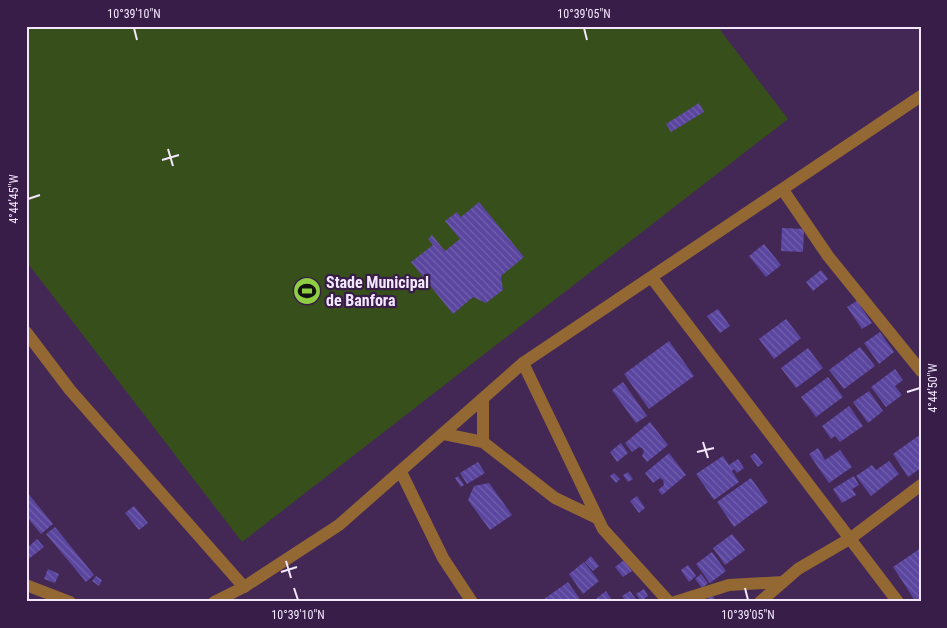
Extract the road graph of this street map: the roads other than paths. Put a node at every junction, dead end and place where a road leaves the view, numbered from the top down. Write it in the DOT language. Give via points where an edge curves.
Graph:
graph roads {
  1 [pos="921,96"];
  2 [pos="783,190"];
  3 [pos="652,278"];
  4 [pos="26,332"];
  5 [pos="524,363"];
  6 [pos="921,371"];
  7 [pos="483,399"];
  8 [pos="444,434"];
  9 [pos="483,442"];
  10 [pos="401,472"];
  11 [pos="921,485"];
  12 [pos="597,518"];
  13 [pos="851,538"];
  14 [pos="783,582"];
  15 [pos="26,585"];
  16 [pos="244,587"];
  17 [pos="70,602"];
  18 [pos="214,602"];
  19 [pos="472,602"];
  20 [pos="668,602"];
  21 [pos="675,602"];
  22 [pos="760,602"];
  23 [pos="898,602"];
  1 -- 2 [label="street"];
  2 -- 3 [label="street"];
  2 -- 6 [label="street" via="828,256"];
  3 -- 5 [label="street"];
  3 -- 13 [label="street"];
  4 -- 16 [label="street" via="70,390"];
  5 -- 7 [label="street"];
  5 -- 12 [label="street"];
  7 -- 8 [label="street"];
  7 -- 9 [label="street"];
  8 -- 9 [label="street"];
  8 -- 10 [label="street"];
  9 -- 12 [label="street" via="555,498"];
  10 -- 16 [label="street" via="339,525"];
  10 -- 19 [label="street" via="443,558"];
  11 -- 13 [label="street"];
  12 -- 20 [label="street" via="603,529"];
  13 -- 14 [label="street" via="798,569"];
  13 -- 23 [label="street"];
  14 -- 21 [label="street" via="728,585"];
  14 -- 22 [label="street"];
  15 -- 17 [label="street"];
  16 -- 18 [label="street"];
}
